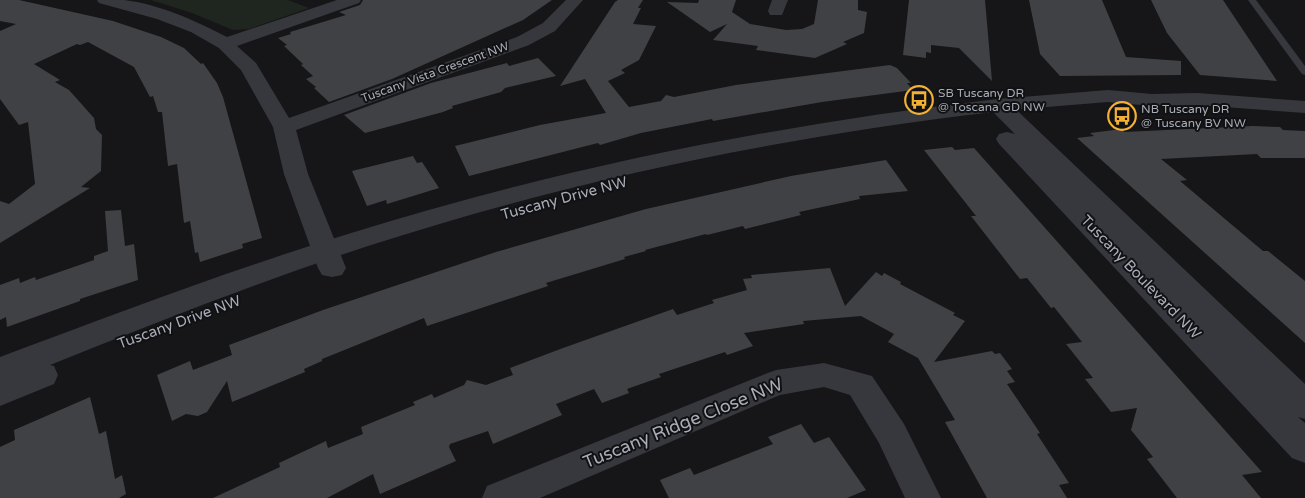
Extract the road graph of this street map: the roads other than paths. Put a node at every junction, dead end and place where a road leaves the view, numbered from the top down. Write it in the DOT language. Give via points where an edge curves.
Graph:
graph roads {
  1 [pos="353,0"];
  2 [pos="574,0"];
  3 [pos="1252,0"];
  4 [pos="114,1"];
  5 [pos="225,44"];
  6 [pos="1305,72"];
  7 [pos="1152,100"];
  8 [pos="1305,107"];
  9 [pos="993,112"];
  10 [pos="284,127"];
  11 [pos="328,259"];
  12 [pos="0,371"];
  13 [pos="0,392"];
  14 [pos="1305,405"];
  15 [pos="1305,447"];
  16 [pos="500,498"];
  17 [pos="923,498"];
  1 -- 5 [label="street"];
  2 -- 10 [label="street, Tuscany Vista Crescent NW" via="549,27 523,40"];
  3 -- 6 [label="lane"];
  4 -- 5 [label="street" via="197,28"];
  5 -- 10 [label="street" via="249,68"];
  7 -- 8 [label="street, Tuscany Drive NW"];
  7 -- 9 [label="street, Tuscany Drive NW" via="1119,108"];
  9 -- 11 [label="street, Tuscany Drive NW" via="676,170"];
  9 -- 14 [label="street, Tuscany Boulevard NW"];
  9 -- 15 [label="street, Tuscany Boulevard NW"];
  10 -- 11 [label="street" via="296,174"];
  11 -- 12 [label="street, Tuscany Drive NW"];
  11 -- 13 [label="street, Tuscany Drive NW"];
  16 -- 17 [label="street, Tuscany Ridge Close NW" via="776,383 824,375 861,385 892,434"];
}
